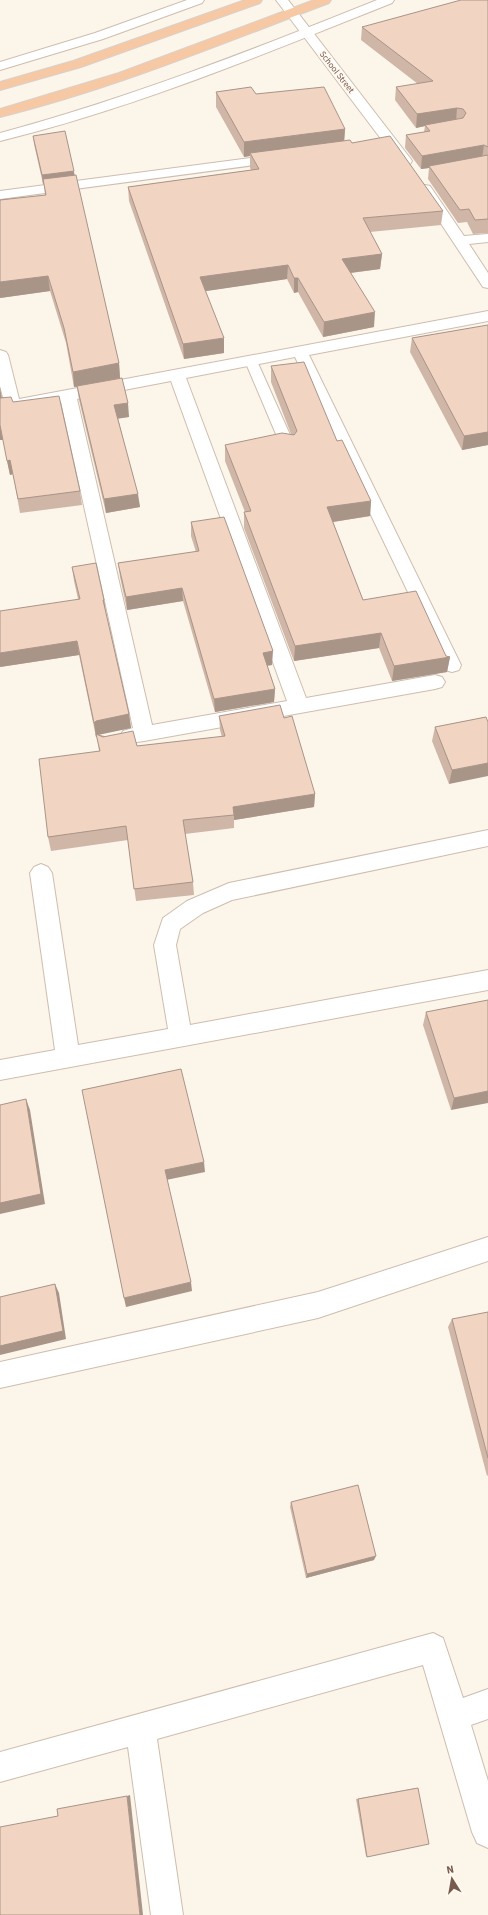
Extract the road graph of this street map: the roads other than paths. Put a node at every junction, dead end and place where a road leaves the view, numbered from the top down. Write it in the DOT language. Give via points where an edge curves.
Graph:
graph roads {
  1 [pos="198,0"];
  2 [pos="256,0"];
  3 [pos="282,0"];
  4 [pos="325,0"];
  5 [pos="388,0"];
  6 [pos="291,13"];
  7 [pos="306,32"];
  8 [pos="0,66"];
  9 [pos="0,86"];
  10 [pos="0,113"];
  11 [pos="0,137"];
  12 [pos="291,157"];
  13 [pos="0,195"];
  14 [pos="488,238"];
  15 [pos="460,241"];
  16 [pos="488,284"];
  17 [pos="488,316"];
  18 [pos="300,352"];
  19 [pos="0,355"];
  20 [pos="251,361"];
  21 [pos="177,375"];
  22 [pos="68,396"];
  23 [pos="7,406"];
  24 [pos="288,446"];
  25 [pos="452,665"];
  26 [pos="435,682"];
  27 [pos="299,706"];
  28 [pos="144,734"];
  29 [pos="113,739"];
  30 [pos="488,838"];
  31 [pos="41,873"];
  32 [pos="488,980"];
  33 [pos="181,1036"];
  34 [pos="68,1058"];
  35 [pos="0,1070"];
  36 [pos="488,1250"];
  37 [pos="0,1375"];
  38 [pos="488,1704"];
  39 [pos="453,1716"];
  40 [pos="140,1728"];
  41 [pos="0,1767"];
  42 [pos="488,1832"];
  43 [pos="168,1915"];
  1 -- 8 [label="street" via="99,36"];
  2 -- 9 [label="highway" via="120,50"];
  3 -- 6 [label="street, School Street"];
  4 -- 6 [label="highway"];
  5 -- 7 [label="street"];
  6 -- 7 [label="street, School Street"];
  6 -- 10 [label="highway" via="120,78 49,101"];
  7 -- 11 [label="street" via="84,114"];
  7 -- 15 [label="street, School Street" via="414,172"];
  12 -- 13 [label="street"];
  14 -- 15 [label="street"];
  15 -- 16 [label="street, School Street"];
  17 -- 18 [label="street"];
  18 -- 20 [label="street"];
  18 -- 25 [label="street"];
  19 -- 23 [label="street"];
  20 -- 21 [label="street"];
  20 -- 24 [label="lane"];
  21 -- 22 [label="street"];
  21 -- 27 [label="street"];
  22 -- 23 [label="street"];
  22 -- 28 [label="street"];
  26 -- 27 [label="street"];
  27 -- 28 [label="street"];
  28 -- 29 [label="street"];
  30 -- 33 [label="street" via="229,892 195,906 171,924 165,945"];
  31 -- 34 [label="street"];
  32 -- 33 [label="street"];
  33 -- 34 [label="street"];
  34 -- 35 [label="street"];
  36 -- 37 [label="street" via="318,1305"];
  38 -- 39 [label="street"];
  39 -- 40 [label="street" via="433,1648"];
  39 -- 42 [label="street"];
  40 -- 41 [label="street"];
  40 -- 43 [label="street"];
}
